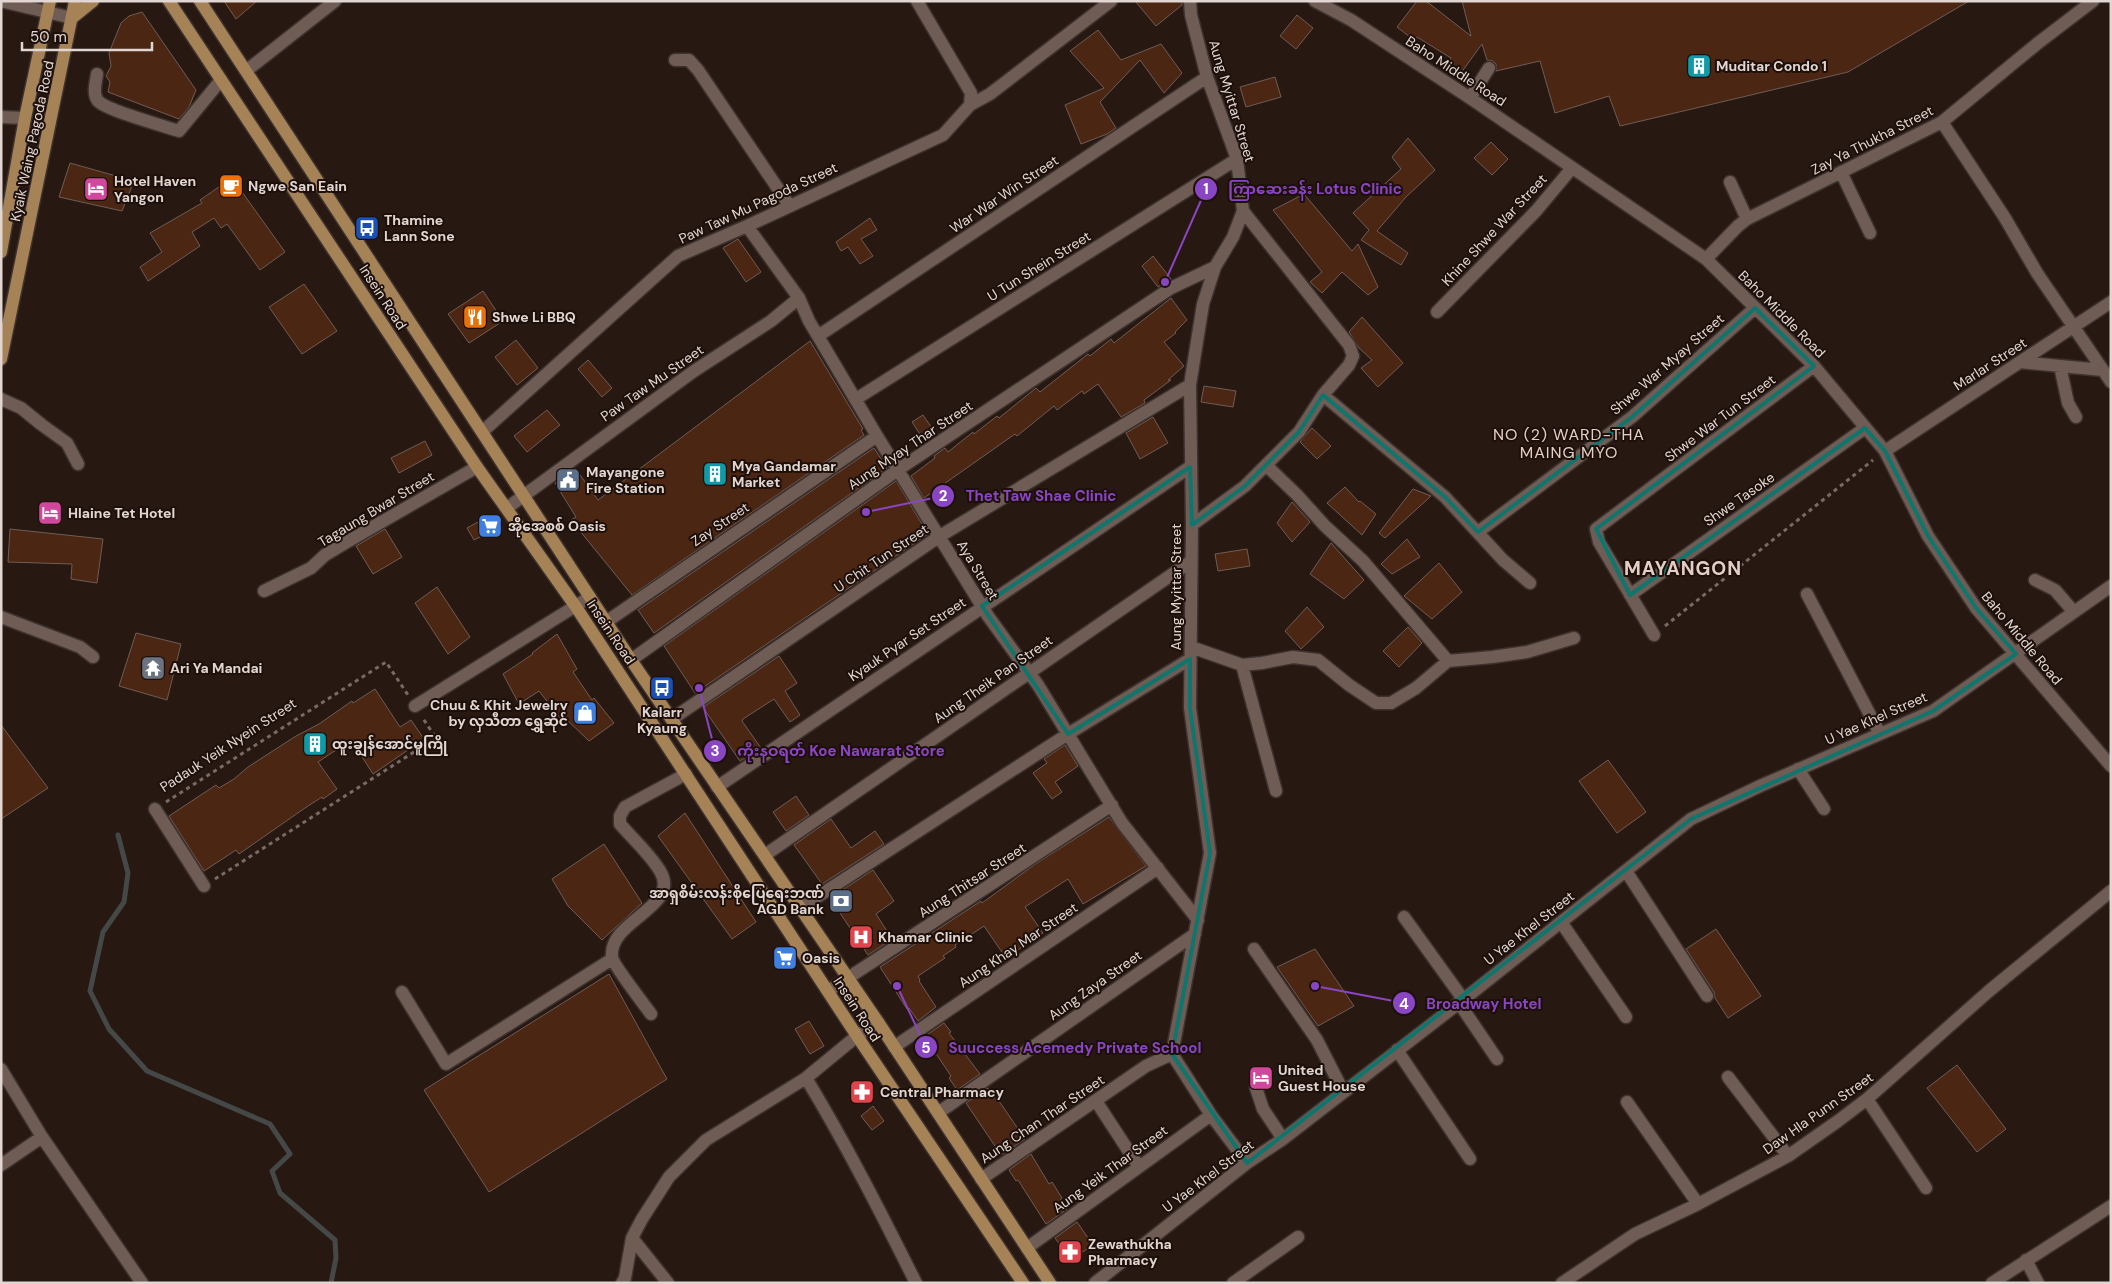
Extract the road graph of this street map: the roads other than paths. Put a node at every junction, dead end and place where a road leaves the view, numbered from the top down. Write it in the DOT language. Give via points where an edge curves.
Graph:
graph roads {
  1 [pos="75,1"];
  2 [pos="93,1"];
  3 [pos="169,1"];
  4 [pos="200,1"];
  5 [pos="335,1"];
  6 [pos="916,1"];
  7 [pos="1110,1"];
  8 [pos="1190,1"];
  9 [pos="1315,1"];
  10 [pos="2094,1"];
  11 [pos="1,2"];
  12 [pos="49,7"];
  13 [pos="72,18"];
  14 [pos="675,60"];
  15 [pos="242,66"];
  16 [pos="1488,68"];
  17 [pos="97,74"];
  18 [pos="1207,77"];
  19 [pos="221,80"];
  20 [pos="1470,98"];
  21 [pos="970,99"];
  22 [pos="1,117"];
  23 [pos="25,118"];
  24 [pos="1942,122"];
  25 [pos="1237,159"];
  26 [pos="1572,168"];
  27 [pos="1841,172"];
  28 [pos="1730,182"];
  29 [pos="789,205"];
  30 [pos="1242,211"];
  31 [pos="1747,219"];
  32 [pos="747,226"];
  33 [pos="1870,233"];
  34 [pos="1,252"];
  35 [pos="1706,259"];
  36 [pos="1214,267"];
  37 [pos="798,298"];
  38 [pos="2111,302"];
  39 [pos="1755,308"];
  40 [pos="1437,312"];
  41 [pos="2074,327"];
  42 [pos="818,336"];
  43 [pos="1,359"];
  44 [pos="2020,362"];
  45 [pos="1814,366"];
  46 [pos="2060,366"];
  47 [pos="2102,370"];
  48 [pos="2111,382"];
  49 [pos="1190,385"];
  50 [pos="1323,395"];
  51 [pos="1,398"];
  52 [pos="856,399"];
  53 [pos="2076,417"];
  54 [pos="1865,428"];
  55 [pos="482,432"];
  56 [pos="877,436"];
  57 [pos="1886,451"];
  58 [pos="78,464"];
  59 [pos="1267,466"];
  60 [pos="477,467"];
  61 [pos="1190,467"];
  62 [pos="899,469"];
  63 [pos="523,495"];
  64 [pos="507,508"];
  65 [pos="1192,525"];
  66 [pos="1478,532"];
  67 [pos="940,536"];
  68 [pos="1190,562"];
  69 [pos="2035,580"];
  70 [pos="1530,583"];
  71 [pos="2111,586"];
  72 [pos="264,591"];
  73 [pos="1807,594"];
  74 [pos="1630,595"];
  75 [pos="590,598"];
  76 [pos="982,606"];
  77 [pos="576,607"];
  78 [pos="2073,611"];
  79 [pos="1,617"];
  80 [pos="606,622"];
  81 [pos="1654,635"];
  82 [pos="1574,638"];
  83 [pos="1190,653"];
  84 [pos="2016,654"];
  85 [pos="93,657"];
  86 [pos="631,660"];
  87 [pos="1448,661"];
  88 [pos="1242,665"];
  89 [pos="1029,672"];
  90 [pos="415,706"];
  91 [pos="672,719"];
  92 [pos="1068,734"];
  93 [pos="1880,734"];
  94 [pos="2111,766"];
  95 [pos="1798,769"];
  96 [pos="686,774"];
  97 [pos="717,787"];
  98 [pos="1276,791"];
  99 [pos="1112,805"];
  100 [pos="155,809"];
  101 [pos="1824,809"];
  102 [pos="765,855"];
  103 [pos="1158,868"];
  104 [pos="1626,871"];
  105 [pos="204,886"];
  106 [pos="2111,891"];
  107 [pos="800,908"];
  108 [pos="1404,917"];
  109 [pos="1198,920"];
  110 [pos="1561,922"];
  111 [pos="1195,934"];
  112 [pos="1254,949"];
  113 [pos="612,959"];
  114 [pos="849,979"];
  115 [pos="402,992"];
  116 [pos="828,992"];
  117 [pos="1706,996"];
  118 [pos="1461,1001"];
  119 [pos="651,1014"];
  120 [pos="1626,1016"];
  121 [pos="878,1022"];
  122 [pos="857,1036"];
  123 [pos="894,1047"];
  124 [pos="1397,1050"];
  125 [pos="1172,1054"];
  126 [pos="1497,1059"];
  127 [pos="1,1069"];
  128 [pos="1728,1077"];
  129 [pos="806,1078"];
  130 [pos="1256,1088"];
  131 [pos="1343,1091"];
  132 [pos="1867,1099"];
  133 [pos="1096,1100"];
  134 [pos="1627,1102"];
  135 [pos="938,1113"];
  136 [pos="1211,1115"];
  137 [pos="42,1137"];
  138 [pos="1283,1139"];
  139 [pos="1788,1156"];
  140 [pos="1470,1159"];
  141 [pos="1247,1163"];
  142 [pos="1,1165"];
  143 [pos="1139,1166"];
  144 [pos="981,1179"];
  145 [pos="1926,1188"];
  146 [pos="1698,1204"];
  147 [pos="2111,1206"];
  148 [pos="1298,1237"];
  149 [pos="632,1238"];
  150 [pos="1027,1248"];
  151 [pos="2026,1260"];
  152 [pos="142,1283"];
  153 [pos="622,1283"];
  154 [pos="668,1283"];
  155 [pos="916,1283"];
  156 [pos="1023,1283"];
  157 [pos="1050,1283"];
  158 [pos="1095,1283"];
  159 [pos="1234,1283"];
  160 [pos="1562,1283"];
  161 [pos="1992,1283"];
  162 [pos="2038,1283"];
  1 -- 13 [label="main road, Kyaik Waing Pagoda Road"];
  2 -- 13 [label="main road"];
  3 -- 19 [label="main road, Insein Road"];
  4 -- 15 [label="main road, Insein Road"];
  5 -- 15 [label="street"];
  6 -- 21 [label="street"];
  7 -- 21 [label="street, Paw Taw Mu Pagoda Street" via="990,94"];
  8 -- 18 [label="street, Aung Myittar Street"];
  9 -- 20 [label="street, Baho Middle Road" via="1351,20"];
  10 -- 24 [label="street, Zay Ya Thukha Street"];
  11 -- 12 [label="street"];
  12 -- 13 [label="street"];
  12 -- 23 [label="main road, Kyaik Waing Pagoda Road"];
  13 -- 43 [label="main road, Kyaik Waing Pagoda Road"];
  14 -- 29 [label="street" via="689,60 698,70"];
  15 -- 55 [label="main road, Insein Road"];
  16 -- 20 [label="street"];
  17 -- 19 [label="street" via="94,93 109,108 178,131"];
  18 -- 25 [label="street, Aung Myittar Street"];
  18 -- 42 [label="street, War War Win Street"];
  19 -- 60 [label="main road, Insein Road"];
  20 -- 26 [label="street, Baho Middle Road"];
  21 -- 29 [label="street, Paw Taw Mu Pagoda Street" via="943,135"];
  22 -- 23 [label="street"];
  23 -- 34 [label="main road, Kyaik Waing Pagoda Road"];
  24 -- 27 [label="street, Zay Ya Thukha Street"];
  24 -- 41 [label="street"];
  25 -- 30 [label="street, Aung Myittar Street"];
  25 -- 52 [label="street, U Tun Shein Street"];
  26 -- 35 [label="street, Baho Middle Road"];
  26 -- 40 [label="street, Khine Shwe War Street" via="1536,211"];
  27 -- 31 [label="street, Zay Ya Thukha Street"];
  27 -- 33 [label="street"];
  28 -- 31 [label="street"];
  29 -- 32 [label="street, Paw Taw Mu Pagoda Street"];
  30 -- 36 [label="street, Aung Myittar Street" via="1233,238"];
  30 -- 50 [label="street" via="1348,345 1353,356"];
  31 -- 35 [label="street, Zay Ya Thukha Street"];
  32 -- 37 [label="street, Aya Street"];
  32 -- 55 [label="street, Paw Taw Mu Pagoda Street" via="678,256"];
  35 -- 39 [label="street, Baho Middle Road"];
  36 -- 49 [label="street, Aung Myittar Street" via="1203,304"];
  36 -- 62 [label="street, Aung Myay Thar Street" via="1171,288"];
  37 -- 42 [label="street, Aya Street"];
  37 -- 63 [label="street, Paw Taw Mu Street" via="771,321 694,370"];
  38 -- 41 [label="street, Marlar Street"];
  39 -- 45 [label="street, Baho Middle Road"];
  39 -- 66 [label="street, Shwe War Myay Street" via="1632,417"];
  41 -- 44 [label="street, Marlar Street"];
  41 -- 47 [label="street"];
  42 -- 52 [label="street, Aya Street"];
  44 -- 46 [label="street"];
  44 -- 57 [label="street, Marlar Street"];
  45 -- 54 [label="street, Baho Middle Road"];
  45 -- 74 [label="street, Shwe War Tun Street" via="1596,530 1599,542"];
  46 -- 47 [label="street"];
  46 -- 53 [label="street" via="2068,403"];
  47 -- 48 [label="street"];
  49 -- 61 [label="street, Aung Myittar Street"];
  49 -- 67 [label="street, U Chit Tun Street"];
  50 -- 59 [label="street" via="1299,432"];
  50 -- 66 [label="street" via="1445,497"];
  51 -- 58 [label="street" via="21,408 67,443"];
  52 -- 56 [label="street, Aya Street"];
  54 -- 57 [label="street, Baho Middle Road"];
  54 -- 74 [label="street, Shwe Tasoke"];
  55 -- 63 [label="main road, Insein Road"];
  56 -- 62 [label="street, Aya Street"];
  56 -- 80 [label="street, Zay Street"];
  57 -- 84 [label="street, Baho Middle Road" via="1928,536 1976,608"];
  59 -- 65 [label="street"];
  59 -- 87 [label="street" via="1364,561"];
  60 -- 64 [label="main road, Insein Road"];
  60 -- 72 [label="street, Tagaung Bwar Street" via="344,543 296,576"];
  61 -- 65 [label="street, Aung Myittar Street"];
  61 -- 76 [label="street, Kyauk Pyar Set Street"];
  62 -- 67 [label="street, Aya Street"];
  62 -- 86 [label="street, Aung Myay Thar Street"];
  63 -- 64 [label="street, Paw Taw Mu Street"];
  63 -- 75 [label="main road, Insein Road"];
  64 -- 77 [label="main road, Insein Road"];
  65 -- 68 [label="street, Aung Myittar Street"];
  66 -- 70 [label="street"];
  67 -- 76 [label="street, Aya Street"];
  67 -- 91 [label="street, U Chit Tun Street"];
  68 -- 83 [label="street, Aung Myittar Street"];
  68 -- 89 [label="street, Aung Theik Pan Street"];
  69 -- 78 [label="street" via="2055,590"];
  71 -- 78 [label="street, U Yae Khel Street"];
  73 -- 93 [label="street"];
  74 -- 81 [label="street"];
  75 -- 77 [label="street"];
  75 -- 80 [label="main road, Insein Road"];
  76 -- 89 [label="street, Aya Street"];
  76 -- 97 [label="street, Kyauk Pyar Set Street"];
  77 -- 90 [label="street"];
  77 -- 96 [label="main road, Insein Road"];
  78 -- 84 [label="street, U Yae Khel Street"];
  79 -- 85 [label="street" via="80,647"];
  80 -- 86 [label="main road, Insein Road"];
  82 -- 87 [label="street" via="1527,652"];
  83 -- 88 [label="street"];
  83 -- 92 [label="street"];
  83 -- 109 [label="street, Aung Myittar Street" via="1190,708 1210,853"];
  84 -- 93 [label="street, U Yae Khel Street" via="1934,710"];
  84 -- 94 [label="street, Baho Middle Road"];
  86 -- 91 [label="main road, Insein Road"];
  87 -- 88 [label="street" via="1416,688 1391,703 1376,703 1318,660 1294,657"];
  88 -- 98 [label="street"];
  89 -- 92 [label="street, Aya Street"];
  89 -- 102 [label="street, Aung Theik Pan Street"];
  91 -- 97 [label="main road, Insein Road"];
  92 -- 99 [label="street, Aya Street"];
  92 -- 107 [label="street"];
  93 -- 95 [label="street, U Yae Khel Street"];
  95 -- 101 [label="street"];
  95 -- 104 [label="street, U Yae Khel Street" via="1691,819"];
  96 -- 113 [label="street" via="625,807 620,816 620,824 661,872 665,886 658,900 618,935 612,947"];
  96 -- 116 [label="main road, Insein Road"];
  97 -- 102 [label="main road, Insein Road"];
  99 -- 103 [label="street, Aya Street" via="1122,823"];
  99 -- 114 [label="street, Aung Thitsar Street"];
  100 -- 105 [label="street, Padauk Yeik Nyein Street"];
  102 -- 107 [label="main road, Insein Road"];
  103 -- 109 [label="street, Aya Street"];
  103 -- 123 [label="street, Aung Khay Mar Street"];
  104 -- 110 [label="street, U Yae Khel Street"];
  104 -- 117 [label="street"];
  106 -- 132 [label="street, Daw Hla Punn Street"];
  107 -- 114 [label="main road, Insein Road"];
  108 -- 118 [label="street"];
  109 -- 111 [label="street, Aung Myittar Street"];
  110 -- 118 [label="street, U Yae Khel Street"];
  110 -- 120 [label="street"];
  111 -- 125 [label="street, Aung Myittar Street"];
  111 -- 135 [label="street, Aung Zaya Street"];
  112 -- 131 [label="street" via="1317,1040"];
  113 -- 115 [label="street" via="446,1064"];
  113 -- 119 [label="street"];
  114 -- 116 [label="street, Aung Thitsar Street"];
  114 -- 121 [label="main road, Insein Road"];
  116 -- 122 [label="main road, Insein Road"];
  118 -- 124 [label="street, U Yae Khel Street"];
  118 -- 126 [label="street"];
  121 -- 122 [label="street"];
  121 -- 123 [label="main road, Insein Road"];
  122 -- 129 [label="street"];
  122 -- 156 [label="main road, Insein Road"];
  123 -- 135 [label="main road, Insein Road"];
  124 -- 131 [label="street, U Yae Khel Street"];
  124 -- 140 [label="street"];
  125 -- 133 [label="street, Aung Chan Thar Street" via="1146,1066"];
  125 -- 136 [label="street"];
  127 -- 137 [label="street"];
  128 -- 139 [label="street"];
  129 -- 149 [label="street" via="706,1140 669,1177"];
  129 -- 155 [label="street" via="874,1198"];
  130 -- 138 [label="street" via="1263,1108"];
  131 -- 138 [label="street, U Yae Khel Street"];
  132 -- 139 [label="street, Daw Hla Punn Street"];
  132 -- 145 [label="street"];
  133 -- 143 [label="street"];
  133 -- 144 [label="street, Aung Chan Thar Street"];
  134 -- 146 [label="street"];
  135 -- 144 [label="main road, Insein Road"];
  136 -- 141 [label="street"];
  136 -- 143 [label="street, Aung Yeik Thar Street"];
  137 -- 142 [label="street"];
  137 -- 152 [label="street"];
  138 -- 141 [label="street, U Yae Khel Street"];
  139 -- 146 [label="street, Daw Hla Punn Street"];
  141 -- 158 [label="street, U Yae Khel Street"];
  143 -- 150 [label="street, Aung Yeik Thar Street"];
  144 -- 150 [label="main road, Insein Road"];
  146 -- 160 [label="street, Daw Hla Punn Street" via="1635,1234"];
  147 -- 151 [label="street"];
  148 -- 159 [label="street"];
  149 -- 153 [label="street"];
  149 -- 154 [label="street"];
  150 -- 157 [label="main road, Insein Road"];
  151 -- 161 [label="street"];
  151 -- 162 [label="street"];
}
